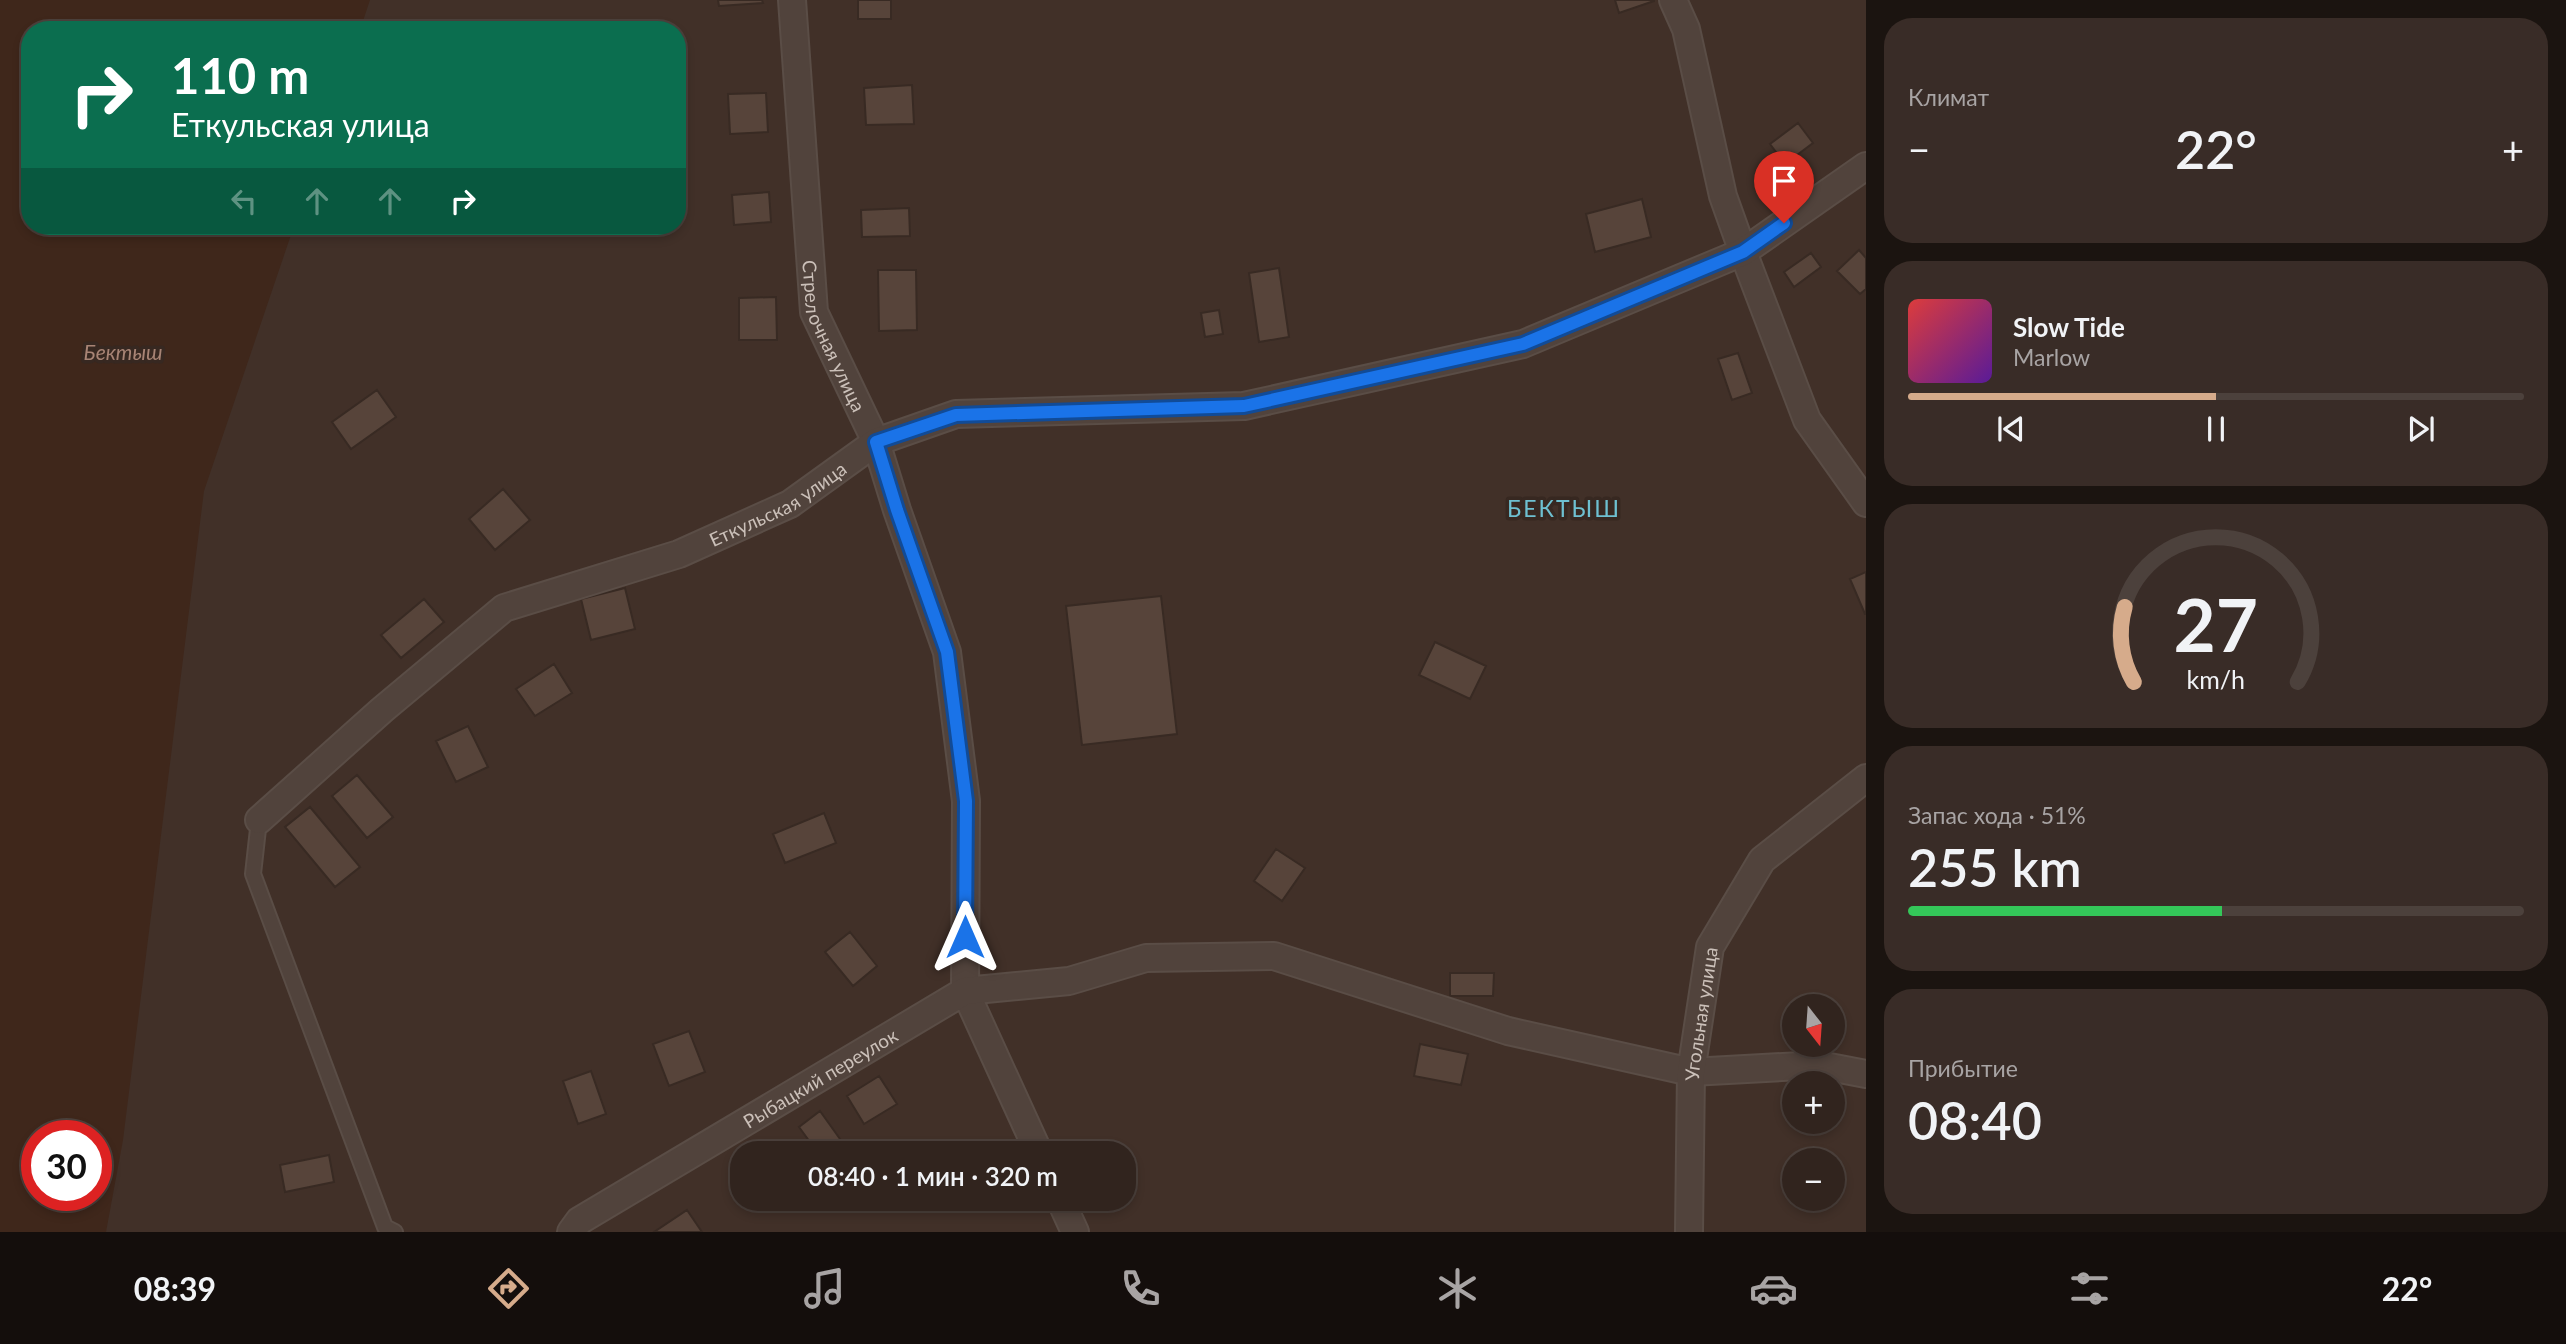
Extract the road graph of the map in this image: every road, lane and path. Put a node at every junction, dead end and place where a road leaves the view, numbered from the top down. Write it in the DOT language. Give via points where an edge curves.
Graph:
graph roads {
  1 [pos="792,0"];
  2 [pos="1673,0"];
  3 [pos="1866,166"];
  4 [pos="1743,252"];
  5 [pos="876,442"];
  6 [pos="1866,503"];
  7 [pos="1866,778"];
  8 [pos="259,820"];
  9 [pos="964,991"];
  10 [pos="1691,1072"];
  11 [pos="1866,1074"];
  12 [pos="1033,1141"];
  13 [pos="1065,1211"];
  14 [pos="395,1232"];
  15 [pos="571,1232"];
  16 [pos="1075,1232"];
  17 [pos="1689,1232"];
  1 -- 5 [label="street, Стрелочная улица" via="814,312"];
  2 -- 4 [label="street" via="1686,29 1723,196"];
  3 -- 4 [label="street, Еткульская улица"];
  4 -- 5 [label="street, Еткульская улица" via="1523,344 1244,406 956,415"];
  4 -- 6 [label="street" via="1808,420"];
  5 -- 8 [label="street, Еткульская улица" via="790,504 679,554 504,608"];
  5 -- 9 [label="street, Стрелочная улица" via="947,652 966,801"];
  7 -- 10 [label="street, Угольная улица" via="1762,860 1755,871 1710,947"];
  8 -- 14 [label="lane" via="253,874 384,1227"];
  9 -- 10 [label="street" via="1069,981 1146,958 1274,956 1508,1031"];
  9 -- 12 [label="street"];
  9 -- 15 [label="street, Рыбацкий переулок" via="579,1221"];
  10 -- 11 [label="street" via="1819,1065"];
  10 -- 17 [label="street, Угольная улица"];
  13 -- 16 [label="street"];
}
